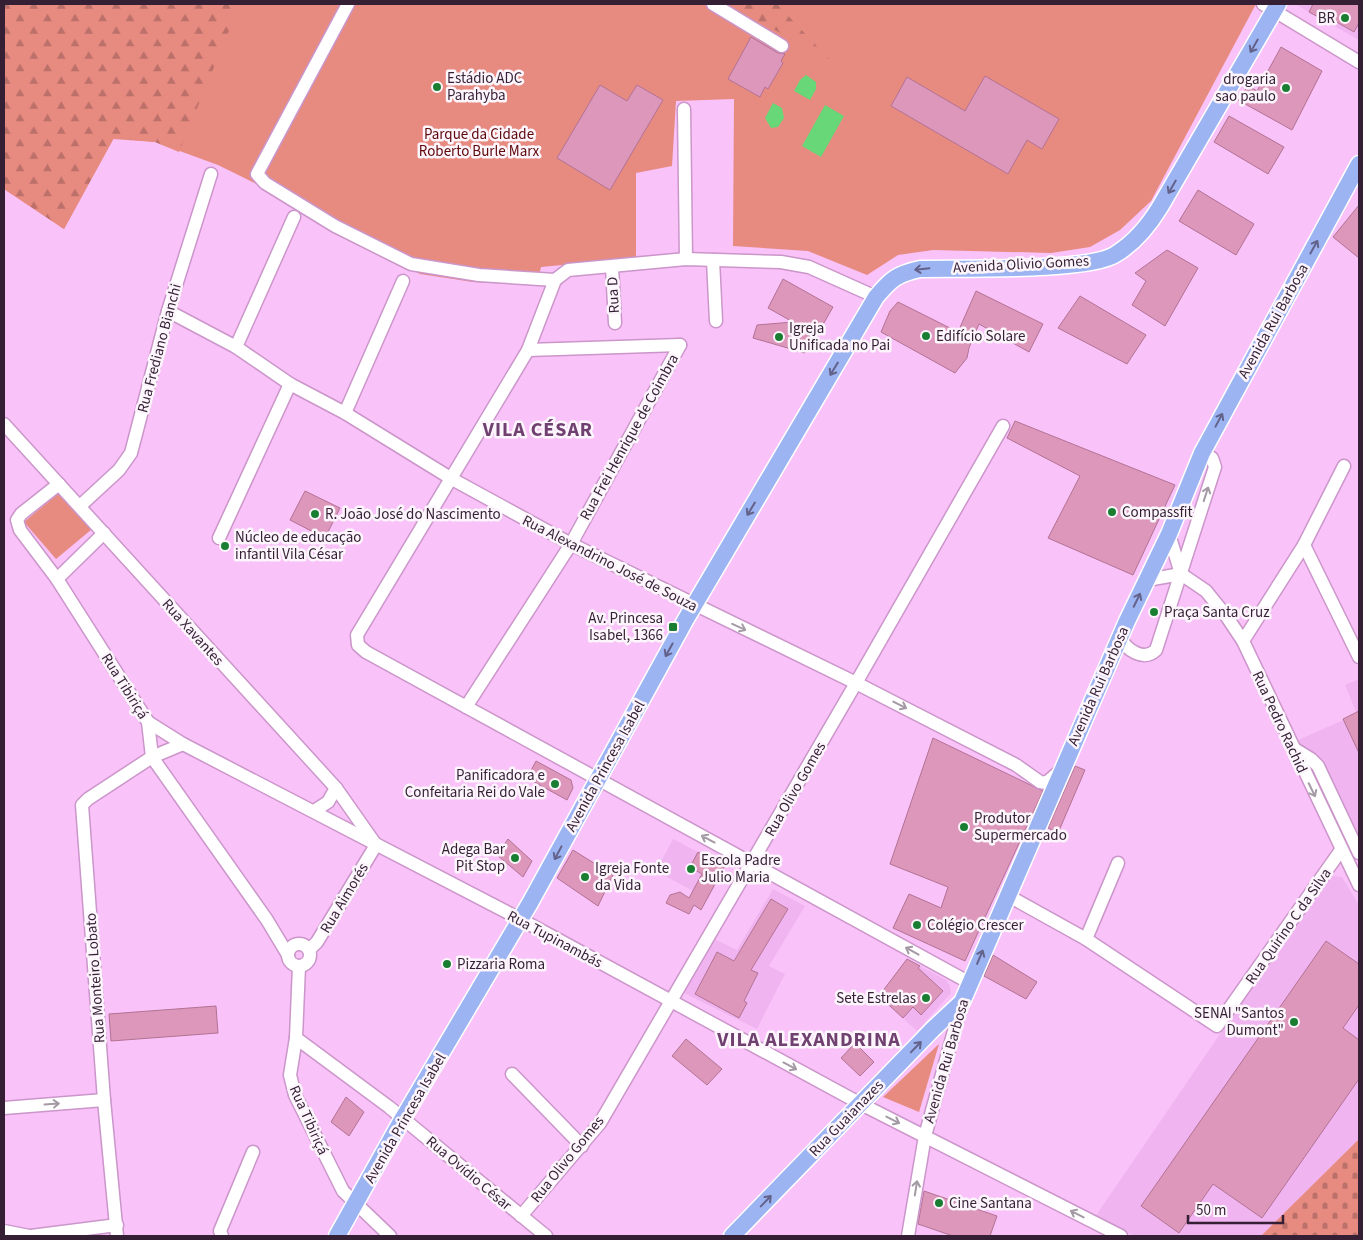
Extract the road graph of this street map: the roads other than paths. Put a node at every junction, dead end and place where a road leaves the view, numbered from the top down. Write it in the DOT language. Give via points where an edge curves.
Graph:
graph roads {
  1 [pos="348,4"];
  2 [pos="713,4"];
  3 [pos="1272,6"];
  4 [pos="782,46"];
  5 [pos="1359,62"];
  6 [pos="684,109"];
  7 [pos="1359,164"];
  8 [pos="211,174"];
  9 [pos="294,217"];
  10 [pos="686,259"];
  11 [pos="713,260"];
  12 [pos="612,267"];
  13 [pos="403,280"];
  14 [pos="556,280"];
  15 [pos="876,297"];
  16 [pos="168,310"];
  17 [pos="716,321"];
  18 [pos="615,323"];
  19 [pos="236,347"];
  20 [pos="528,350"];
  21 [pos="290,384"];
  22 [pos="345,413"];
  23 [pos="4,424"];
  24 [pos="1003,426"];
  25 [pos="1202,453"];
  26 [pos="1344,466"];
  27 [pos="452,480"];
  28 [pos="59,484"];
  29 [pos="80,506"];
  30 [pos="104,533"];
  31 [pos="1169,534"];
  32 [pos="219,538"];
  33 [pos="571,544"];
  34 [pos="1304,545"];
  35 [pos="1181,574"];
  36 [pos="57,579"];
  37 [pos="1147,580"];
  38 [pos="695,606"];
  39 [pos="1120,637"];
  40 [pos="1243,641"];
  41 [pos="1359,657"];
  42 [pos="856,683"];
  43 [pos="466,707"];
  44 [pos="148,722"];
  45 [pos="183,744"];
  46 [pos="1291,746"];
  47 [pos="152,757"];
  48 [pos="1061,770"];
  49 [pos="597,779"];
  50 [pos="336,788"];
  51 [pos="314,811"];
  52 [pos="376,845"];
  53 [pos="1341,850"];
  54 [pos="1359,853"];
  55 [pos="752,862"];
  56 [pos="1118,863"];
  57 [pos="1359,885"];
  58 [pos="1007,895"];
  59 [pos="520,919"];
  60 [pos="267,920"];
  61 [pos="1086,939"];
  62 [pos="296,945"];
  63 [pos="309,950"];
  64 [pos="288,955"];
  65 [pos="299,966"];
  66 [pos="970,983"];
  67 [pos="670,1001"];
  68 [pos="962,1002"];
  69 [pos="296,1038"];
  70 [pos="512,1074"];
  71 [pos="104,1100"];
  72 [pos="861,1104"];
  73 [pos="4,1108"];
  74 [pos="403,1118"];
  75 [pos="925,1136"];
  76 [pos="582,1146"];
  77 [pos="253,1152"];
  78 [pos="355,1205"];
  79 [pos="521,1216"];
  80 [pos="117,1231"];
  81 [pos="4,1232"];
  82 [pos="536,1234"];
  83 [pos="30,1236"];
  84 [pos="222,1236"];
  85 [pos="337,1236"];
  86 [pos="390,1236"];
  87 [pos="732,1236"];
  88 [pos="908,1236"];
  89 [pos="1121,1236"];
  1 -- 14 [label="street" via="257,174 265,183 336,226 411,264 479,275"];
  2 -- 4 [label="street"];
  3 -- 5 [label="street"];
  3 -- 15 [label="main road, Avenida Olivio Gomes, one-way" via="1160,208 1146,228 1116,255 1082,264 920,268 891,279"];
  6 -- 10 [label="street"];
  25 -- 7 [label="main road, Avenida Rui Barbosa, one-way"];
  8 -- 16 [label="street, Rua Frediano Bianchi"];
  9 -- 19 [label="street"];
  10 -- 11 [label="street"];
  10 -- 12 [label="street"];
  11 -- 15 [label="street" via="781,262 809,267"];
  11 -- 17 [label="street"];
  12 -- 14 [label="street" via="568,270"];
  12 -- 18 [label="street, Rua D"];
  13 -- 22 [label="street"];
  14 -- 20 [label="street"];
  15 -- 38 [label="main road, Avenida Princesa Isabel, one-way"];
  16 -- 19 [label="street, Rua Alexandrino José de Souza"];
  16 -- 29 [label="street, Rua Frediano Bianchi" via="131,453 119,470"];
  19 -- 21 [label="street, Rua Alexandrino José de Souza"];
  20 -- 27 [label="street"];
  20 -- 33 [label="street, Rua Frei Henrique de Coimbra" via="680,345"];
  21 -- 22 [label="street, Rua Alexandrino José de Souza"];
  21 -- 32 [label="street"];
  22 -- 27 [label="street, Rua Alexandrino José de Souza"];
  23 -- 28 [label="street, Rua Xavantes"];
  24 -- 42 [label="street, Rua Olivo Gomes"];
  25 -- 31 [label="main road, Avenida Rui Barbosa"];
  35 -- 25 [label="street, one-way" via="1215,467 1212,458"];
  26 -- 34 [label="street"];
  27 -- 33 [label="street, Rua Alexandrino José de Souza"];
  27 -- 43 [label="street" via="357,635 358,645 366,652"];
  28 -- 29 [label="street, Rua Xavantes"];
  28 -- 36 [label="street, Rua Tibiriçá" via="17,520 20,530"];
  29 -- 30 [label="street, Rua Xavantes"];
  30 -- 36 [label="street"];
  30 -- 50 [label="street, Rua Xavantes"];
  31 -- 35 [label="street"];
  31 -- 37 [label="main road, Avenida Rui Barbosa"];
  33 -- 38 [label="street, Rua Alexandrino José de Souza"];
  33 -- 43 [label="street, Rua Frei Henrique de Coimbra"];
  34 -- 40 [label="street"];
  34 -- 41 [label="street"];
  35 -- 37 [label="street"];
  35 -- 39 [label="street" via="1156,650 1144,656 1128,649"];
  35 -- 40 [label="street, Rua Pedro Rachid" via="1206,591"];
  36 -- 44 [label="street, Rua Tibiriçá"];
  39 -- 37 [label="main road, Avenida Rui Barbosa, one-way"];
  38 -- 42 [label="street, Rua Alexandrino José de Souza, one-way"];
  38 -- 49 [label="main road, Avenida Princesa Isabel, one-way"];
  39 -- 48 [label="main road, Avenida Rui Barbosa"];
  40 -- 46 [label="street, Rua Pedro Rachid"];
  42 -- 48 [label="street, Rua Alexandrino José de Souza, one-way" via="1016,765 1040,782 1052,780"];
  42 -- 55 [label="street, Rua Olivo Gomes"];
  43 -- 49 [label="street"];
  44 -- 45 [label="street, Rua Tupinambás"];
  44 -- 47 [label="street, Rua Tibiriçá"];
  45 -- 47 [label="street"];
  45 -- 51 [label="street, Rua Tupinambás"];
  46 -- 53 [label="street, Rua Pedro Rachid, one-way"];
  46 -- 54 [label="street" via="1318,766"];
  47 -- 60 [label="street, Rua Tibiriçá"];
  47 -- 71 [label="street, Rua Monteiro Lobato" via="82,805"];
  48 -- 58 [label="main road, Avenida Rui Barbosa"];
  55 -- 49 [label="street, one-way"];
  49 -- 59 [label="main road, Avenida Princesa Isabel, one-way"];
  50 -- 51 [label="street" via="328,802"];
  50 -- 52 [label="street, Rua Xavantes"];
  51 -- 52 [label="street, Rua Tupinambás"];
  52 -- 59 [label="street, Rua Tupinambás"];
  52 -- 63 [label="street, Rua Aimorés"];
  53 -- 57 [label="street, Rua Pedro Rachid"];
  53 -- 61 [label="street, Rua Quirino C da Silva" via="1217,1026"];
  66 -- 55 [label="street, one-way"];
  55 -- 67 [label="street, Rua Olivo Gomes"];
  56 -- 61 [label="street"];
  58 -- 61 [label="street"];
  66 -- 58 [label="main road, Avenida Rui Barbosa, one-way"];
  59 -- 67 [label="street, Rua Tupinambás"];
  59 -- 74 [label="main road, Avenida Princesa Isabel"];
  60 -- 62 [label="street, Rua Tibiriçá"];
  60 -- 64 [label="street, Rua Tibiriçá"];
  62 -- 63 [label="street" via="303,945"];
  62 -- 64 [label="street"];
  63 -- 65 [label="street" via="308,962"];
  64 -- 65 [label="street" via="290,962"];
  65 -- 69 [label="street, Rua Tibiriçá"];
  66 -- 68 [label="main road, Avenida Rui Barbosa"];
  67 -- 72 [label="street, Rua Tupinambás, one-way"];
  67 -- 76 [label="street, Rua Olivo Gomes" via="600,1123"];
  72 -- 68 [label="main road, Rua Guaianazes, one-way"];
  68 -- 75 [label="street, Avenida Rui Barbosa"];
  69 -- 74 [label="street, Rua Ovídio César"];
  69 -- 78 [label="street, Rua Tibiriçá" via="290,1075 295,1095 343,1191"];
  70 -- 76 [label="street"];
  73 -- 71 [label="street, one-way"];
  71 -- 80 [label="street, Rua Monteiro Lobato"];
  72 -- 75 [label="street, Rua Tupinambás, one-way"];
  87 -- 72 [label="main road, Rua Guaianazes, one-way"];
  74 -- 78 [label="main road, Avenida Princesa Isabel"];
  74 -- 79 [label="street, Rua Ovídio César"];
  88 -- 75 [label="street, Avenida Rui Barbosa, one-way"];
  89 -- 75 [label="street, Rua Tupinambás, one-way"];
  76 -- 79 [label="street, Rua Olivo Gomes"];
  77 -- 84 [label="street" via="220,1231"];
  78 -- 85 [label="main road, Avenida Princesa Isabel"];
  78 -- 86 [label="street, Rua Tibiriçá"];
  79 -- 82 [label="street, Rua Ovídio César"];
  80 -- 83 [label="street"];
  81 -- 83 [label="street"];
}
